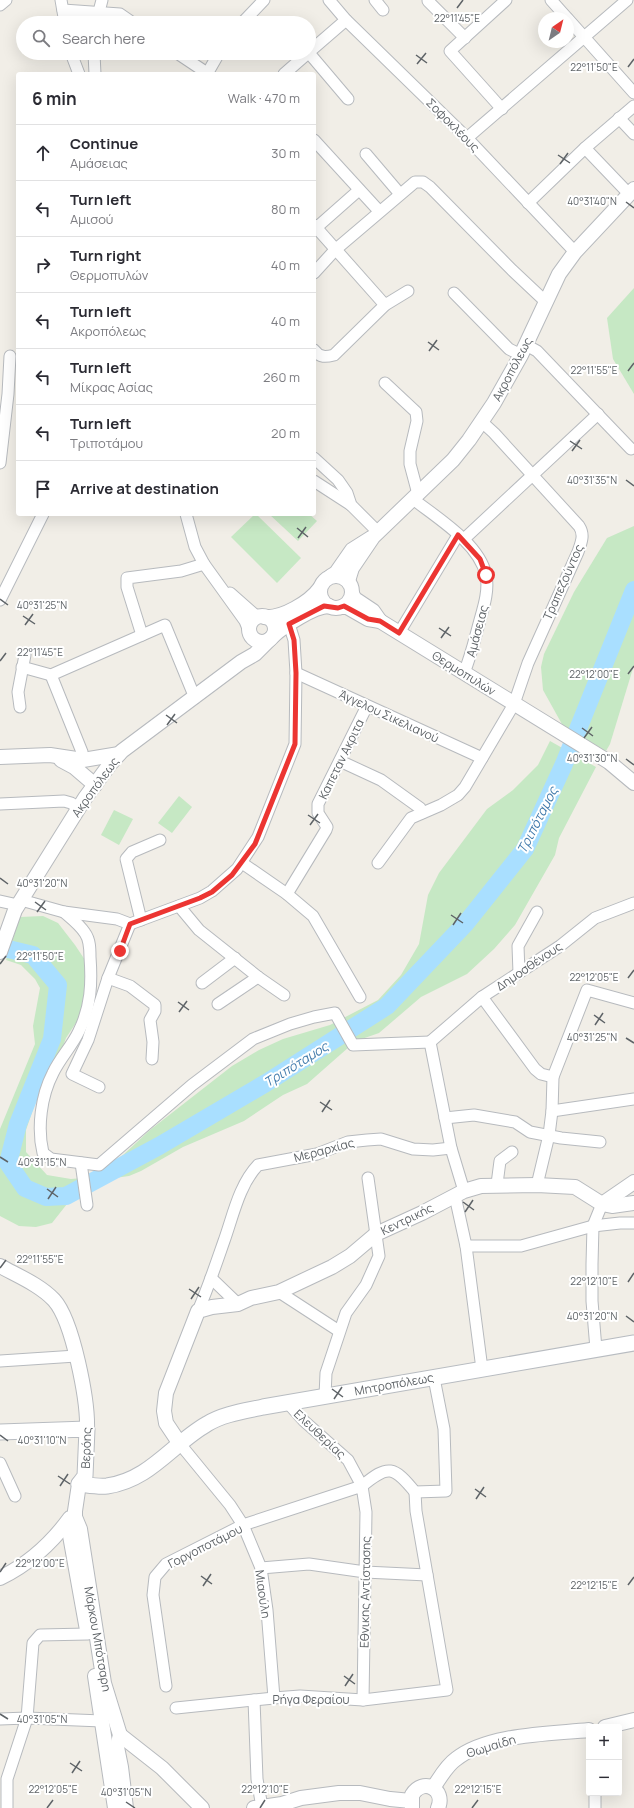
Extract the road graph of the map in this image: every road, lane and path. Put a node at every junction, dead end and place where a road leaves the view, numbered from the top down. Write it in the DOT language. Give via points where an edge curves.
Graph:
graph roads {
  1 [pos="6,0"];
  2 [pos="102,0"];
  3 [pos="264,0"];
  4 [pos="329,0"];
  5 [pos="375,0"];
  6 [pos="505,0"];
  7 [pos="551,0"];
  8 [pos="627,0"];
  9 [pos="428,1"];
  10 [pos="0,5"];
  11 [pos="62,5"];
  12 [pos="383,10"];
  13 [pos="562,12"];
  14 [pos="64,16"];
  15 [pos="92,16"];
  16 [pos="98,16"];
  17 [pos="108,16"];
  18 [pos="123,16"];
  19 [pos="249,16"];
  20 [pos="346,20"];
  21 [pos="574,25"];
  22 [pos="465,38"];
  23 [pos="585,38"];
  24 [pos="316,47"];
  25 [pos="74,60"];
  26 [pos="94,60"];
  27 [pos="188,60"];
  28 [pos="215,60"];
  29 [pos="301,60"];
  30 [pos="315,60"];
  31 [pos="78,72"];
  32 [pos="95,72"];
  33 [pos="204,72"];
  34 [pos="208,72"];
  35 [pos="286,72"];
  36 [pos="634,93"];
  37 [pos="348,99"];
  38 [pos="634,106"];
  39 [pos="502,109"];
  40 [pos="619,118"];
  41 [pos="634,134"];
  42 [pos="467,138"];
  43 [pos="316,142"];
  44 [pos="586,148"];
  45 [pos="366,154"];
  46 [pos="359,190"];
  47 [pos="631,191"];
  48 [pos="400,194"];
  49 [pos="528,203"];
  50 [pos="379,211"];
  51 [pos="316,226"];
  52 [pos="316,228"];
  53 [pos="336,250"];
  54 [pos="575,252"];
  55 [pos="316,271"];
  56 [pos="408,291"];
  57 [pos="454,293"];
  58 [pos="546,302"];
  59 [pos="385,305"];
  60 [pos="523,350"];
  61 [pos="316,353"];
  62 [pos="10,356"];
  63 [pos="384,383"];
  64 [pos="13,406"];
  65 [pos="598,414"];
  66 [pos="482,422"];
  67 [pos="631,449"];
  68 [pos="316,460"];
  69 [pos="0,463"];
  70 [pos="532,476"];
  71 [pos="316,482"];
  72 [pos="415,496"];
  73 [pos="351,505"];
  74 [pos="42,516"];
  75 [pos="187,516"];
  76 [pos="375,535"];
  77 [pos="461,537"];
  78 [pos="204,564"];
  79 [pos="331,576"];
  80 [pos="220,585"];
  81 [pos="350,587"];
  82 [pos="320,588"];
  83 [pos="0,600"];
  84 [pos="335,606"];
  85 [pos="262,616"];
  86 [pos="380,621"];
  87 [pos="289,624"];
  88 [pos="249,632"];
  89 [pos="399,633"];
  90 [pos="142,635"];
  91 [pos="271,637"];
  92 [pos="25,655"];
  93 [pos="241,662"];
  94 [pos="22,667"];
  95 [pos="296,673"];
  96 [pos="464,673"];
  97 [pos="51,675"];
  98 [pos="195,698"];
  99 [pos="514,704"];
  100 [pos="367,706"];
  101 [pos="20,707"];
  102 [pos="119,754"];
  103 [pos="52,756"];
  104 [pos="0,757"];
  105 [pos="482,758"];
  106 [pos="83,760"];
  107 [pos="340,761"];
  108 [pos="93,779"];
  109 [pos="634,783"];
  110 [pos="82,803"];
  111 [pos="0,804"];
  112 [pos="422,813"];
  113 [pos="160,840"];
  114 [pos="242,863"];
  115 [pos="378,863"];
  116 [pos="287,894"];
  117 [pos="0,901"];
  118 [pos="634,903"];
  119 [pos="18,905"];
  120 [pos="179,906"];
  121 [pos="64,912"];
  122 [pos="537,912"];
  123 [pos="141,920"];
  124 [pos="130,924"];
  125 [pos="0,952"];
  126 [pos="235,958"];
  127 [pos="519,972"];
  128 [pos="258,977"];
  129 [pos="108,978"];
  130 [pos="202,983"];
  131 [pos="284,995"];
  132 [pos="360,997"];
  133 [pos="482,997"];
  134 [pos="634,1002"];
  135 [pos="218,1004"];
  136 [pos="430,1042"];
  137 [pos="152,1059"];
  138 [pos="553,1077"];
  139 [pos="99,1087"];
  140 [pos="634,1100"];
  141 [pos="552,1111"];
  142 [pos="445,1118"];
  143 [pos="549,1135"];
  144 [pos="600,1142"];
  145 [pos="451,1148"];
  146 [pos="512,1152"];
  147 [pos="81,1163"];
  148 [pos="368,1178"];
  149 [pos="634,1182"];
  150 [pos="497,1184"];
  151 [pos="537,1185"];
  152 [pos="460,1193"];
  153 [pos="634,1203"];
  154 [pos="602,1204"];
  155 [pos="87,1205"];
  156 [pos="634,1223"];
  157 [pos="593,1226"];
  158 [pos="376,1234"];
  159 [pos="466,1246"];
  160 [pos="0,1266"];
  161 [pos="211,1278"];
  162 [pos="279,1292"];
  163 [pos="238,1304"];
  164 [pos="198,1311"];
  165 [pos="339,1331"];
  166 [pos="634,1343"];
  167 [pos="596,1349"];
  168 [pos="0,1361"];
  169 [pos="77,1362"];
  170 [pos="482,1369"];
  171 [pos="434,1378"];
  172 [pos="325,1396"];
  173 [pos="287,1402"];
  174 [pos="83,1429"];
  175 [pos="0,1432"];
  176 [pos="180,1444"];
  177 [pos="0,1463"];
  178 [pos="79,1484"];
  179 [pos="362,1486"];
  180 [pos="415,1492"];
  181 [pos="15,1496"];
  182 [pos="75,1514"];
  183 [pos="244,1525"];
  184 [pos="261,1568"];
  185 [pos="365,1572"];
  186 [pos="427,1575"];
  187 [pos="0,1578"];
  188 [pos="88,1634"];
  189 [pos="166,1686"];
  190 [pos="274,1698"];
  191 [pos="254,1700"];
  192 [pos="364,1700"];
  193 [pos="176,1708"];
  194 [pos="26,1718"];
  195 [pos="0,1719"];
  196 [pos="634,1720"];
  197 [pos="102,1721"];
  198 [pos="617,1724"];
  199 [pos="634,1725"];
  200 [pos="622,1727"];
  201 [pos="586,1730"];
  202 [pos="120,1735"];
  203 [pos="433,1788"];
  204 [pos="596,1796"];
  205 [pos="412,1804"];
  206 [pos="282,1806"];
  207 [pos="258,1807"];
  208 [pos="7,1808"];
  209 [pos="115,1808"];
  210 [pos="126,1808"];
  211 [pos="202,1808"];
  212 [pos="438,1808"];
  213 [pos="595,1808"];
  1 -- 10 [label="street"];
  2 -- 16 [label="street"];
  3 -- 19 [label="street"];
  4 -- 20 [label="street, Σοφοκλέους"];
  5 -- 12 [label="street"];
  6 -- 22 [label="street"];
  7 -- 13 [label="street"];
  8 -- 23 [label="street"];
  9 -- 22 [label="street"];
  11 -- 14 [label="street"];
  11 -- 15 [label="street"];
  17 -- 18 [label="street"];
  20 -- 24 [label="street"];
  20 -- 42 [label="street, Σοφοκλέους"];
  21 -- 23 [label="street"];
  22 -- 39 [label="street" via="450,51"];
  23 -- 36 [label="street"];
  23 -- 39 [label="street"];
  25 -- 31 [label="street"];
  26 -- 32 [label="street"];
  27 -- 33 [label="street"];
  28 -- 34 [label="street"];
  29 -- 35 [label="street"];
  30 -- 37 [label="street"];
  38 -- 40 [label="street"];
  39 -- 42 [label="street"];
  40 -- 41 [label="street"];
  40 -- 44 [label="street"];
  42 -- 49 [label="street, Σοφοκλέους"];
  43 -- 46 [label="street"];
  44 -- 47 [label="street"];
  44 -- 49 [label="street"];
  45 -- 48 [label="street"];
  46 -- 50 [label="street"];
  46 -- 51 [label="street"];
  47 -- 54 [label="street, Ακροπόλεως"];
  48 -- 50 [label="street"];
  48 -- 58 [label="street" via="415,182 423,182 430,187"];
  49 -- 54 [label="street, Σοφοκλέους"];
  50 -- 53 [label="street"];
  52 -- 53 [label="street"];
  53 -- 55 [label="street"];
  53 -- 59 [label="street"];
  54 -- 58 [label="street, Ακροπόλεως" via="559,274"];
  56 -- 59 [label="street"];
  57 -- 60 [label="street" via="509,349"];
  58 -- 60 [label="street, Ακροπόλεως"];
  59 -- 61 [label="street" via="334,355 326,357"];
  60 -- 65 [label="street" via="537,351"];
  60 -- 66 [label="street, Ακροπόλεως"];
  62 -- 64 [label="street"];
  63 -- 72 [label="street" via="416,412 417,421 410,451"];
  64 -- 69 [label="street"];
  65 -- 67 [label="street"];
  65 -- 70 [label="street"];
  66 -- 70 [label="street, Τραπεζούντος"];
  66 -- 72 [label="street, Ακροπόλεως" via="453,460"];
  68 -- 73 [label="street" via="338,480"];
  70 -- 77 [label="street"];
  70 -- 99 [label="street, Τραπεζούντος" via="579,526 583,534 578,552 528,663"];
  71 -- 73 [label="street"];
  72 -- 76 [label="street, Ακροπόλεως"];
  72 -- 77 [label="street, Αμάσειας"];
  73 -- 76 [label="street"];
  74 -- 83 [label="street"];
  75 -- 78 [label="street" via="195,547"];
  76 -- 79 [label="street, Ακροπόλεως" via="352,550 336,573"];
  76 -- 81 [label="street, Ακροπόλεως" via="352,568"];
  77 -- 89 [label="street"];
  77 -- 96 [label="street, Αμάσειας" via="480,559 486,575 486,590 470,660"];
  78 -- 80 [label="street"];
  78 -- 90 [label="street" via="181,571 127,578 127,587"];
  79 -- 81 [label="street" via="340,576"];
  79 -- 82 [label="street" via="324,580"];
  80 -- 85 [label="street" via="255,615"];
  80 -- 88 [label="street" via="245,621"];
  81 -- 84 [label="street" via="349,602"];
  81 -- 86 [label="street, Θερμοπυλών" via="355,599 373,611"];
  82 -- 84 [label="street" via="321,598"];
  82 -- 85 [label="street" via="289,612 273,617"];
  84 -- 86 [label="street, Θερμοπυλών" via="347,607 368,619"];
  84 -- 87 [label="street, Ακροπόλεως" via="317,610"];
  85 -- 88 [label="street, Ακροπόλεως" via="250,623"];
  85 -- 91 [label="street" via="274,624"];
  86 -- 89 [label="street, Θερμοπυλών"];
  87 -- 91 [label="street, Ακροπόλεως"];
  87 -- 95 [label="street" via="294,640"];
  88 -- 91 [label="street" via="255,640 262,642"];
  88 -- 93 [label="street, Ακροπόλεως" via="248,647"];
  89 -- 96 [label="street, Θερμοπυλών"];
  90 -- 97 [label="street"];
  90 -- 98 [label="street" via="165,625"];
  91 -- 93 [label="street, Ακροπόλεως" via="252,656"];
  92 -- 94 [label="street"];
  93 -- 98 [label="street, Ακροπόλεως"];
  94 -- 97 [label="street"];
  94 -- 101 [label="street" via="18,692"];
  95 -- 100 [label="street, Άγγελου Σικελιανού"];
  95 -- 114 [label="street" via="294,749 258,837"];
  96 -- 99 [label="street, Θερμοπυλών"];
  97 -- 106 [label="street"];
  98 -- 102 [label="street, Ακροπόλεως"];
  99 -- 105 [label="street"];
  99 -- 109 [label="street, Θερμοπυλών" via="609,762"];
  100 -- 105 [label="street, Άγγελου Σικελιανού"];
  100 -- 107 [label="street, Καπεταν Ακριτα"];
  102 -- 106 [label="street"];
  102 -- 108 [label="street, Ακροπόλεως"];
  103 -- 104 [label="street"];
  103 -- 106 [label="street"];
  103 -- 108 [label="street"];
  105 -- 112 [label="street" via="462,792"];
  106 -- 108 [label="street"];
  107 -- 112 [label="street" via="381,780 420,808"];
  107 -- 116 [label="street, Καπεταν Ακριτα" via="318,808 318,813 327,828"];
  108 -- 110 [label="street, Ακροπόλεως"];
  110 -- 111 [label="street"];
  110 -- 119 [label="street, Ακροπόλεως"];
  112 -- 115 [label="street" via="411,818"];
  113 -- 123 [label="street" via="129,853 126,859"];
  114 -- 116 [label="street"];
  114 -- 120 [label="street" via="212,892"];
  116 -- 132 [label="street" via="316,921"];
  117 -- 119 [label="street"];
  118 -- 127 [label="street, Δημοσθένους" via="595,918 560,946"];
  119 -- 121 [label="street"];
  119 -- 125 [label="street, Ακροπόλεως"];
  120 -- 123 [label="street"];
  120 -- 126 [label="street" via="199,930"];
  121 -- 124 [label="street" via="117,919"];
  121 -- 147 [label="street" via="81,928 89,941 91,993 79,1030 52,1074 45,1094 41,1139 43,1153 47,1158"];
  122 -- 127 [label="street" via="518,946"];
  123 -- 124 [label="street"];
  124 -- 129 [label="street"];
  126 -- 128 [label="street"];
  126 -- 130 [label="street"];
  127 -- 133 [label="street, Δημοσθένους"];
  128 -- 131 [label="street"];
  128 -- 135 [label="street"];
  129 -- 137 [label="street" via="130,986 154,1005 155,1011 150,1020"];
  129 -- 139 [label="street" via="88,1040 72,1074"];
  133 -- 136 [label="street, Δημοσθένους"];
  133 -- 138 [label="street" via="535,1069 541,1074"];
  134 -- 138 [label="street" via="587,990"];
  136 -- 142 [label="street"];
  136 -- 147 [label="street" via="353,1045 335,1013 290,1024 253,1039 192,1085 98,1165"];
  138 -- 141 [label="street"];
  140 -- 141 [label="street"];
  141 -- 143 [label="street"];
  142 -- 143 [label="street" via="474,1115 503,1119 515,1122 530,1132"];
  142 -- 145 [label="street"];
  143 -- 144 [label="street"];
  143 -- 151 [label="street"];
  145 -- 152 [label="street"];
  145 -- 161 [label="street, Μεραρχίας" via="412,1149 381,1139 368,1140 348,1142 317,1154 258,1165 239,1197"];
  146 -- 150 [label="street" via="500,1162"];
  147 -- 155 [label="street"];
  148 -- 158 [label="street"];
  149 -- 154 [label="street"];
  150 -- 151 [label="street, Κεντρικής"];
  150 -- 152 [label="street, Κεντρικής"];
  151 -- 154 [label="street, Κεντρικής" via="575,1187"];
  152 -- 158 [label="street, Κεντρικής"];
  152 -- 159 [label="street"];
  153 -- 154 [label="street" via="612,1206"];
  154 -- 157 [label="street"];
  156 -- 157 [label="street"];
  157 -- 159 [label="street" via="521,1246"];
  157 -- 167 [label="street" via="592,1301"];
  158 -- 162 [label="street, Κεντρικής" via="350,1256"];
  158 -- 165 [label="street" via="379,1256 366,1285 346,1313"];
  159 -- 170 [label="street"];
  160 -- 169 [label="street, Βερόης" via="46,1292 55,1301 66,1322"];
  161 -- 163 [label="street"];
  161 -- 164 [label="street, Μεραρχίας"];
  162 -- 163 [label="street, Κεντρικής" via="251,1298"];
  162 -- 165 [label="street"];
  163 -- 164 [label="street, Κεντρικής"];
  164 -- 176 [label="street" via="166,1393 166,1423"];
  165 -- 172 [label="street" via="326,1373"];
  166 -- 167 [label="main road, Μητροπόλεως"];
  167 -- 170 [label="main road, Μητροπόλεως"];
  168 -- 169 [label="street"];
  169 -- 174 [label="street, Βερόης"];
  170 -- 171 [label="main road, Μητροπόλεως"];
  171 -- 172 [label="main road, Μητροπόλεως"];
  171 -- 180 [label="street" via="444,1429 446,1491"];
  172 -- 173 [label="main road, Μητροπόλεως"];
  173 -- 176 [label="main road, Μητροπόλεως" via="209,1422"];
  173 -- 179 [label="street, Ελευθερίας" via="304,1421 348,1460"];
  174 -- 175 [label="main road"];
  174 -- 178 [label="main road, Βερόης" via="76,1476"];
  176 -- 178 [label="main road, Μητροπόλεως" via="159,1463 130,1479 106,1486"];
  176 -- 183 [label="street, Μιαούλη"];
  177 -- 181 [label="street"];
  178 -- 182 [label="street, Μάρκου Μπότσαρη"];
  179 -- 180 [label="street" via="380,1472 391,1470 404,1478"];
  179 -- 183 [label="street, Γοργοποτάμου"];
  179 -- 185 [label="street, Εθνικης Αντίστασης" via="366,1512"];
  180 -- 186 [label="street"];
  182 -- 187 [label="street" via="46,1547 28,1562"];
  182 -- 188 [label="street, Μάρκου Μπότσαρη" via="69,1530"];
  182 -- 202 [label="street, Μάρκου Μπότσαρη" via="80,1529 104,1684"];
  183 -- 184 [label="street, Μιαούλη"];
  183 -- 189 [label="street, Γοργοποτάμου" via="166,1564 155,1577 153,1595"];
  184 -- 185 [label="street" via="309,1564"];
  184 -- 190 [label="street, Μιαούλη"];
  185 -- 186 [label="street"];
  185 -- 192 [label="street, Εθνικης Αντίστασης"];
  186 -- 192 [label="street, Ρήγα Φεραίου" via="447,1690"];
  188 -- 194 [label="street" via="40,1635 32,1643"];
  188 -- 197 [label="street, Μάρκου Μπότσαρη"];
  190 -- 191 [label="street, Ρήγα Φεραίου"];
  190 -- 192 [label="street, Ρήγα Φεραίου" via="300,1696"];
  191 -- 193 [label="street, Ρήγα Φεραίου"];
  191 -- 207 [label="street"];
  194 -- 195 [label="street"];
  194 -- 197 [label="street"];
  194 -- 208 [label="street" via="8,1779"];
  196 -- 198 [label="street"];
  197 -- 209 [label="street, Μάρκου Μπότσαρη"];
  199 -- 200 [label="street"];
  201 -- 203 [label="street, Θωμαίδη" via="509,1738 480,1747 455,1759"];
  202 -- 210 [label="street, Μάρκου Μπότσαρη" via="117,1746"];
  202 -- 211 [label="street" via="162,1768"];
  203 -- 205 [label="street" via="418,1787 412,1795"];
  203 -- 212 [label="street" via="440,1797"];
  204 -- 213 [label="street"];
  205 -- 206 [label="street" via="360,1793 346,1793 301,1798"];
  206 -- 207 [label="street"];
}
